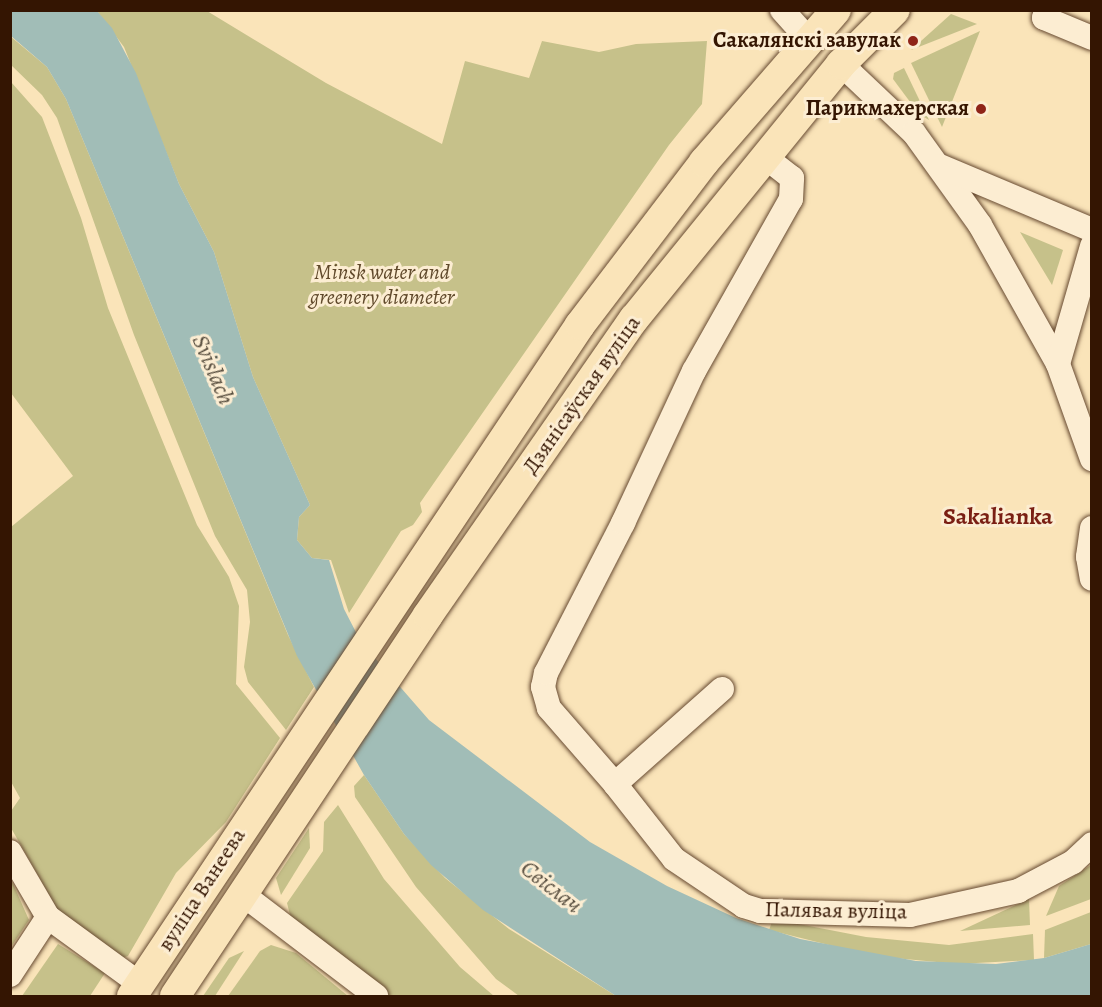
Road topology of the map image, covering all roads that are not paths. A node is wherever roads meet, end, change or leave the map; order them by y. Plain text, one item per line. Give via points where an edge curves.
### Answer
1 (782, 10) edge
2 (836, 10) edge
3 (895, 10) edge
4 (1046, 10) edge
5 (1092, 38) edge
6 (809, 40) junction
7 (841, 64) junction
8 (764, 156) junction
9 (940, 166) junction
10 (1092, 230) edge
11 (1092, 246) edge
12 (1058, 364) junction
13 (1092, 459) edge
14 (1092, 528) edge
15 (1092, 579) edge
16 (722, 689) dead end
17 (273, 784) joint
18 (615, 784) junction
19 (302, 804) joint
20 (1092, 844) edge
21 (10, 852) edge
22 (241, 893) junction
23 (48, 917) junction
24 (10, 975) edge
25 (136, 990) edge
26 (175, 996) edge
27 (376, 996) edge

1 - 6 street
2 - 6 main road, Дзянісаўская вуліца
3 - 7 main road, Дзянісаўская вуліца
4 - 5 street via 1044,18
6 - 17 main road, Дзянісаўская вуліца via 704,162 580,325
7 - 8 main road, Дзянісаўская вуліца
7 - 9 street via 900,118
8 - 18 street, Палявая вуліца via 792,178 791,199 694,371 623,524 546,673 543,687 549,708
8 - 19 main road, Дзянісаўская вуліца via 634,319
9 - 10 street
9 - 12 street via 1019,291
11 - 12 street
12 - 13 street
14 - 15 street via 1088,557
16 - 18 street
17 - 25 main road, вуліца Ванеева
18 - 20 street, Палявая вуліца via 688,872 729,900 759,911 910,915 979,902 1035,882 1073,862
19 - 22 main road, вуліца Ванеева
21 - 23 street
22 - 26 main road, вуліца Ванеева
22 - 27 street
23 - 24 street
23 - 25 street

